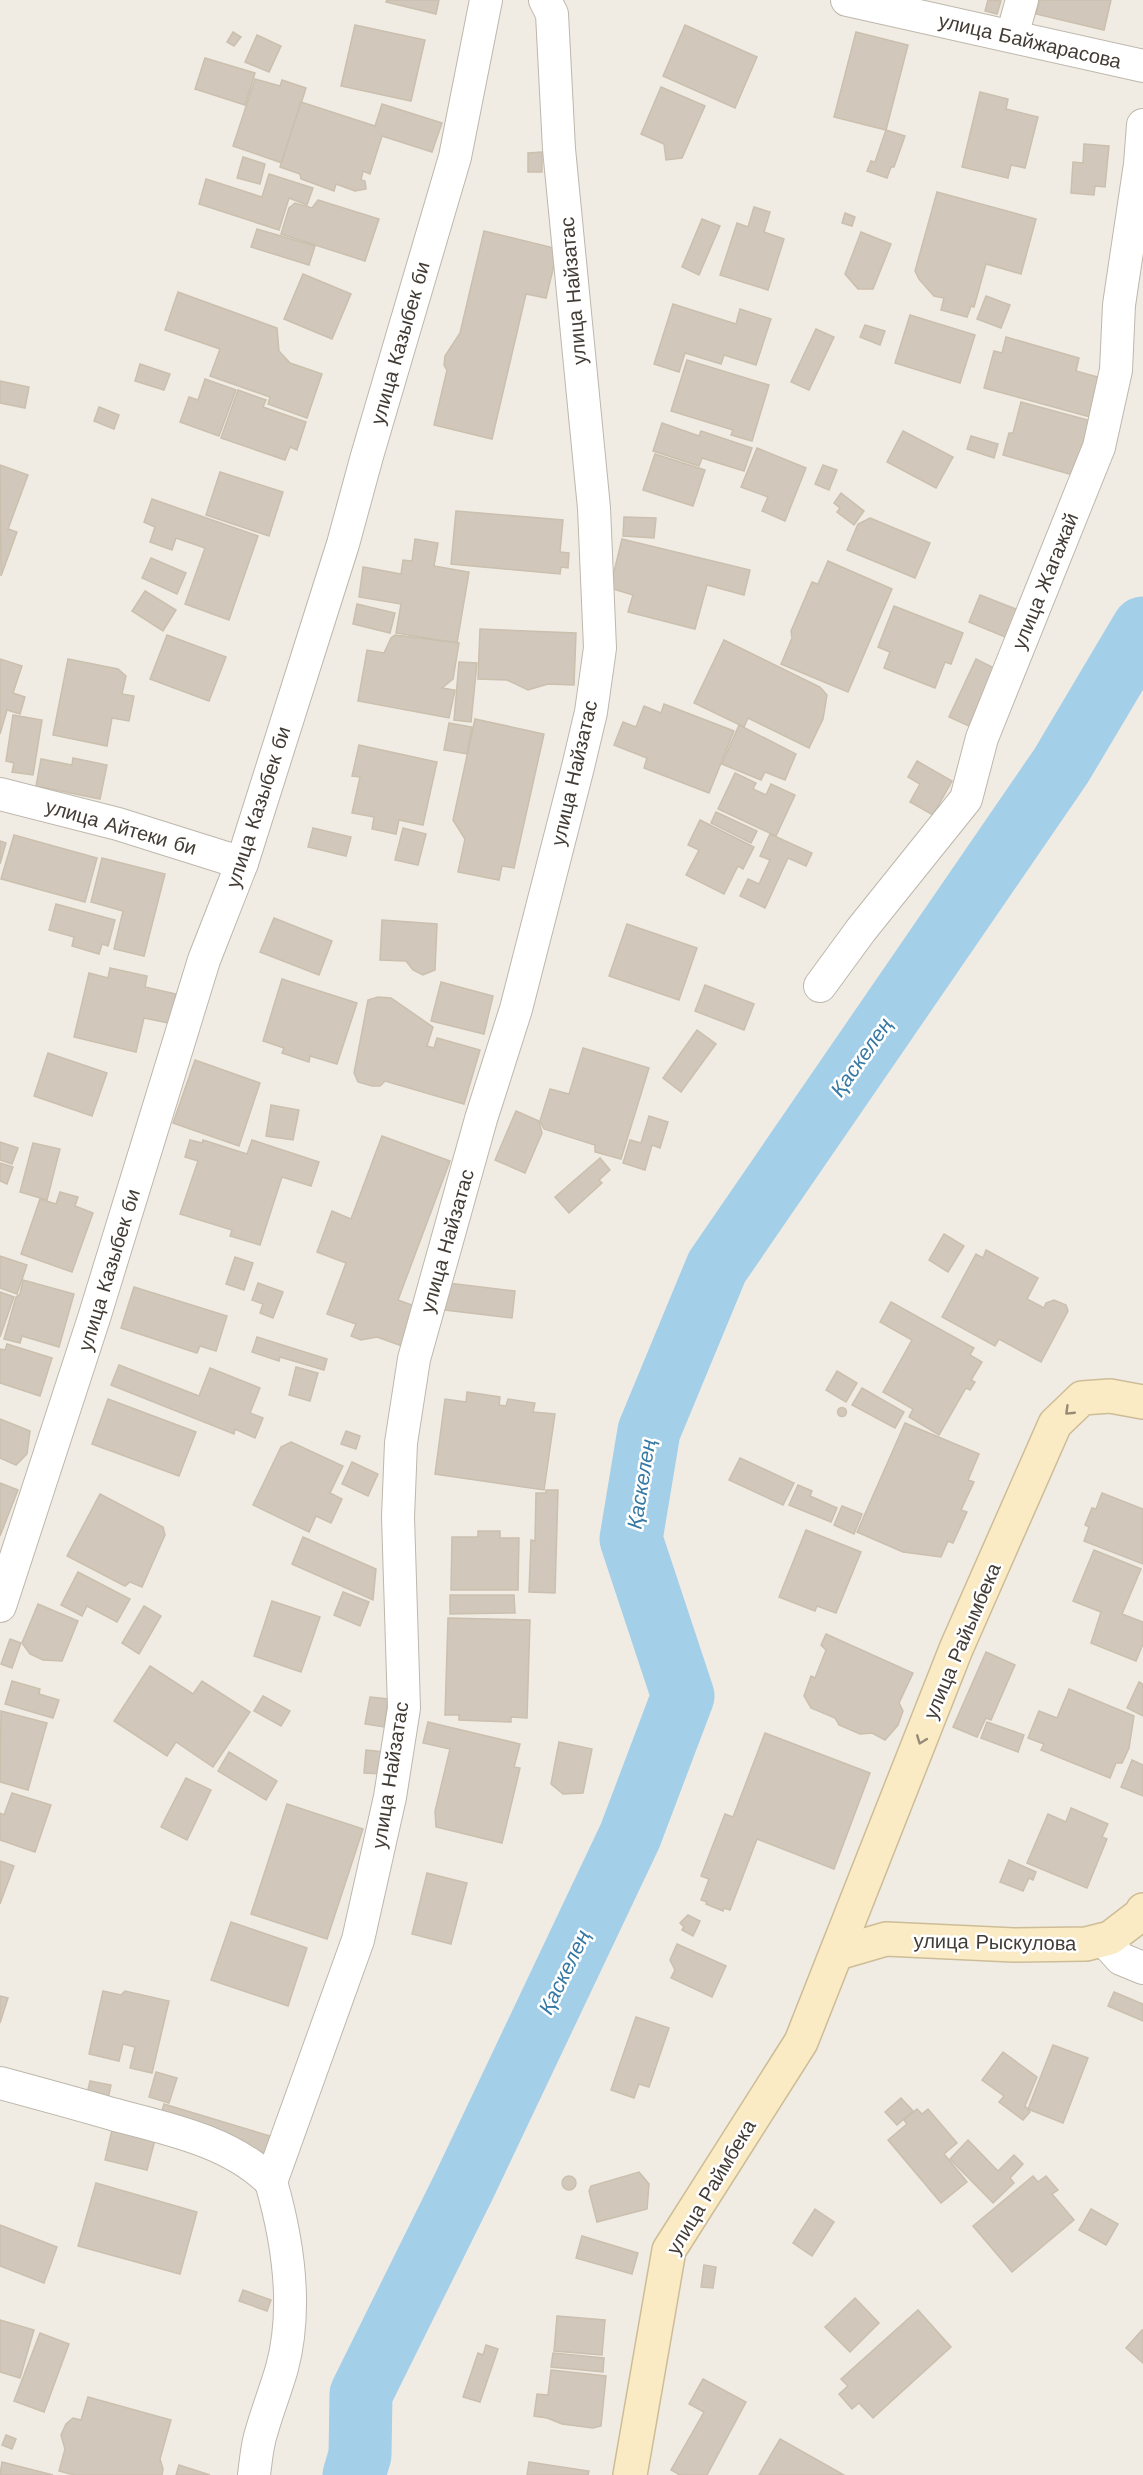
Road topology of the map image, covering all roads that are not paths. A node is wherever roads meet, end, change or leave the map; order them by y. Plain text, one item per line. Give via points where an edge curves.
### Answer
1 (486, 0) edge
2 (544, 0) edge
3 (847, 0) edge
4 (1022, 0) edge
5 (1012, 36) junction
6 (1143, 66) edge
7 (1143, 125) edge
8 (0, 794) edge
9 (242, 862) junction
10 (820, 986) dead end
11 (1143, 1402) edge
12 (0, 1606) edge
13 (1143, 1910) edge
14 (1104, 1940) junction
15 (838, 1953) junction
16 (1143, 1968) edge
17 (0, 2083) edge
18 (272, 2182) junction
19 (254, 2475) edge
20 (630, 2475) edge

1 - 9 street, улица Казыбек би via 455,157 343,544
2 - 18 street, улица Найзатас via 552,14 559,149 594,508 600,648 591,712 516,1010 481,1119 414,1359 401,1443 398,1517 404,1708 390,1797 358,1940
3 - 5 street, улица Байжарасова
4 - 5 street
5 - 6 street, улица Байжарасова
7 - 10 street, улица Жагажай via 1119,305 1116,370 1099,447 982,738 966,799
8 - 9 street, улица Айтеки би via 118,824
9 - 12 street, улица Казыбек би via 204,960 91,1329
11 -> 15 street, улица Райымбека via 1110,1396 1082,1398 1055,1424 956,1649
13 - 14 street, улица Рыскулова
14 - 15 street, улица Рыскулова via 1014,1946 886,1939
14 - 16 street via 1121,1959
15 - 20 street, улица Раймбека via 801,2042 669,2250
17 - 18 street via 172,2130 216,2146 258,2168
18 - 19 street via 287,2260 290,2322 282,2367 261,2432

